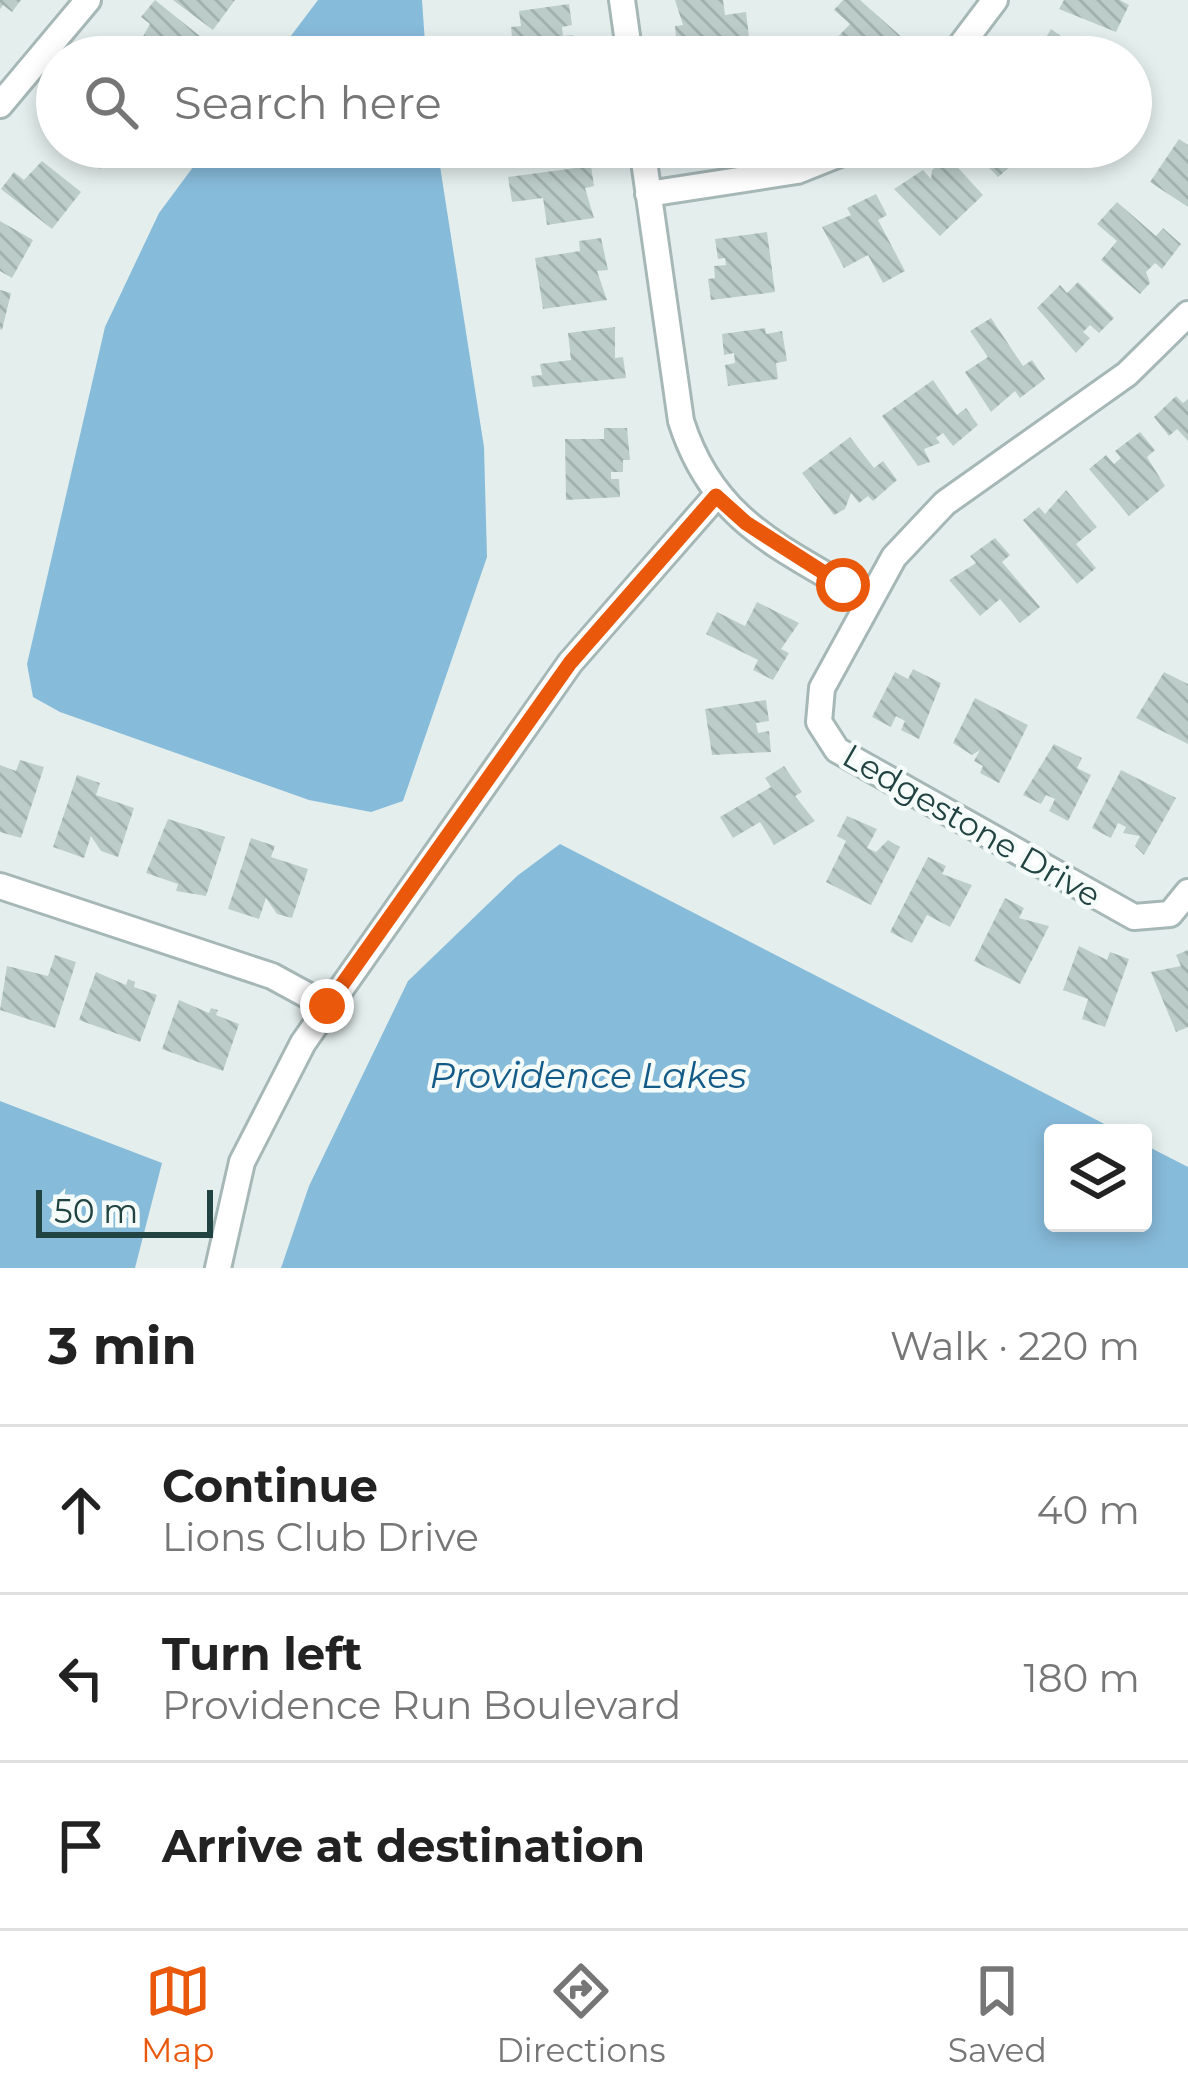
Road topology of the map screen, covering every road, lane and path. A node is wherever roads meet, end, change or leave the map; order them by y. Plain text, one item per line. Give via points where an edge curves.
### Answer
1 (88, 0) edge
2 (622, 0) edge
3 (994, 0) edge
4 (58, 36) edge
5 (627, 36) edge
6 (967, 36) edge
7 (36, 62) edge
8 (0, 105) edge
9 (645, 168) edge
10 (804, 168) edge
11 (648, 194) junction
12 (1188, 314) edge
13 (716, 496) junction
14 (866, 599) junction
15 (0, 886) edge
16 (1188, 892) edge
17 (327, 1006) junction
18 (218, 1268) edge

1 - 4 street
2 - 5 street
3 - 6 street
7 - 8 street
9 - 11 street
10 - 11 street
11 - 13 street via 681,421
12 - 14 street, Ledgestone Drive via 1127,374 945,503
13 - 14 street
13 - 17 street via 570,663
14 - 16 street, Ledgestone Drive via 819,700 822,733 837,750 1134,917 1170,914
15 - 17 street via 272,976
17 - 18 street via 259,1121

